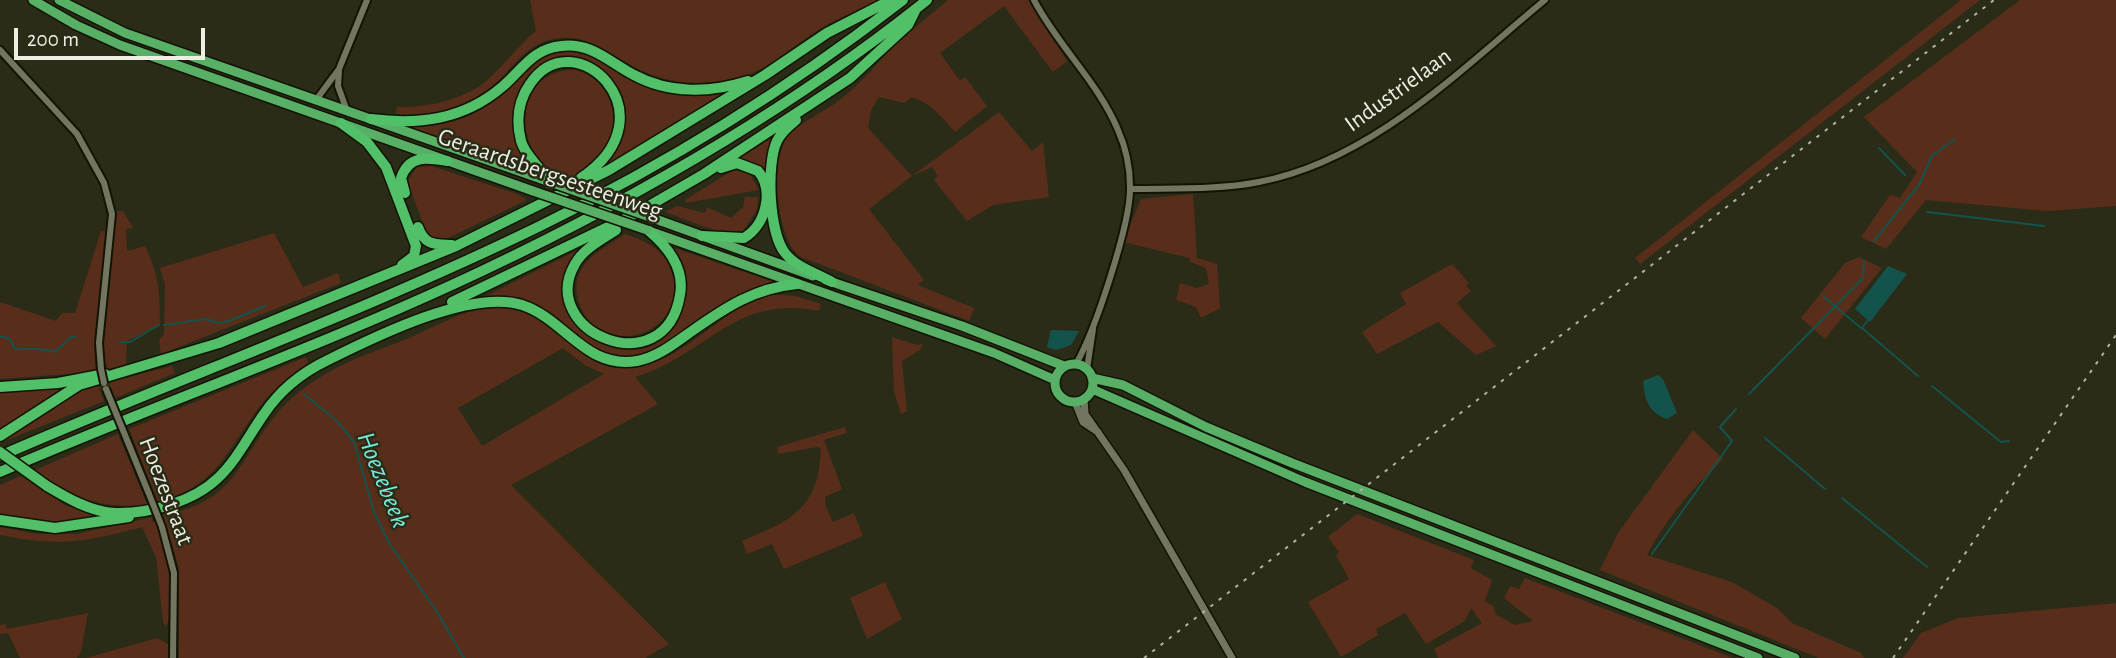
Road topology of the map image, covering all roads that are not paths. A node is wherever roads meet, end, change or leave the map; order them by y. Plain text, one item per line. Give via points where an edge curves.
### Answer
1 (33, 0) edge
2 (59, 0) edge
3 (367, 0) edge
4 (927, 0) edge
5 (1034, 0) edge
6 (1545, 0) edge
7 (896, 1) edge
8 (917, 8) junction
9 (0, 50) edge
10 (339, 69) junction
11 (765, 75) junction
12 (316, 100) junction
13 (806, 108) junction
14 (347, 111) junction
15 (371, 119) junction
16 (341, 123) junction
17 (447, 160) junction
18 (704, 174) junction
19 (547, 181) junction
20 (1131, 189) junction
21 (564, 191) junction
22 (635, 214) junction
23 (648, 231) junction
24 (702, 236) junction
25 (456, 246) junction
26 (395, 272) junction
27 (832, 282) junction
28 (797, 284) junction
29 (438, 312) junction
30 (1093, 328) junction
31 (1076, 364) junction
32 (1064, 366) junction
33 (1090, 374) junction
34 (105, 379) junction
35 (1055, 380) junction
36 (0, 387) edge
37 (1092, 389) junction
38 (1079, 400) junction
39 (0, 436) edge
40 (0, 454) edge
41 (0, 472) edge
42 (145, 510) junction
43 (0, 520) edge
44 (173, 658) edge
45 (1232, 658) edge
46 (1758, 658) edge
47 (1795, 658) edge

1 - 16 highway, Geraardsbergsesteenweg via 120,45
2 - 12 highway, Geraardsbergsesteenweg via 125,33
3 - 10 street
4 - 8 highway
5 - 20 street via 1118,129
6 - 20 street, Industrielaan via 1391,124 1336,157 1258,182
7 - 11 highway via 827,33
7 - 40 highway via 850,41 746,109 542,225 362,307
8 - 13 highway via 908,25 874,57
8 - 41 highway via 754,123 546,240 365,322
9 - 34 street via 77,134 104,183 112,214 99,343
10 - 12 street
10 - 14 street via 338,86
11 - 15 highway via 724,87 677,89 645,80 592,49 560,46 537,53 494,93 459,114 426,121
11 - 21 highway via 609,170
12 - 14 highway, Geraardsbergsesteenweg
13 - 18 highway
13 - 27 highway via 783,131 773,154 773,218 777,239 789,257
14 - 15 highway, Geraardsbergsesteenweg
15 - 19 highway, Geraardsbergsesteenweg
16 - 17 highway, Geraardsbergsesteenweg
16 - 26 highway via 377,153 395,183 413,231 416,251
17 - 23 highway, Geraardsbergsesteenweg, bridge
17 - 25 highway via 427,157 414,161 405,168 401,181 422,238 435,245
18 - 22 highway
18 - 24 highway via 733,163 748,165 762,175 766,200 751,234 735,239
19 - 21 highway via 522,142 518,117 522,97 548,66 581,64 594,69 611,86 619,126 605,158
19 - 24 highway, Geraardsbergsesteenweg, bridge
20 - 30 street
21 - 25 highway
22 - 23 highway via 582,256 571,273 570,296 579,318 607,341 626,344 650,338 669,322 678,305 681,290 676,263 666,244
22 - 29 highway
23 - 28 highway, Geraardsbergsesteenweg
24 - 27 highway, Geraardsbergsesteenweg
25 - 26 highway
26 - 34 highway via 219,343
27 - 32 highway, Geraardsbergsesteenweg
28 - 29 highway via 748,296 664,351 635,361 615,361 590,352 547,317 511,302 478,301
28 - 35 highway, Geraardsbergsesteenweg via 994,353
29 - 42 highway via 302,375 265,412 217,480 189,498
30 - 31 street
30 - 33 street
31 - 32 highway
31 - 33 highway
32 - 35 highway
33 - 37 highway
33 - 47 highway via 1292,463
34 - 36 highway
34 - 39 highway via 60,395
34 - 44 street, Hoezestraat, bridge via 162,527 174,573
35 - 38 highway, Geraardsbergsesteenweg via 1059,394
37 - 38 highway
37 - 46 highway via 1293,477
38 - 45 main road, Geraardsbergsesteenweg
40 - 42 highway, bridge via 89,508 115,513
42 - 43 highway via 73,527

